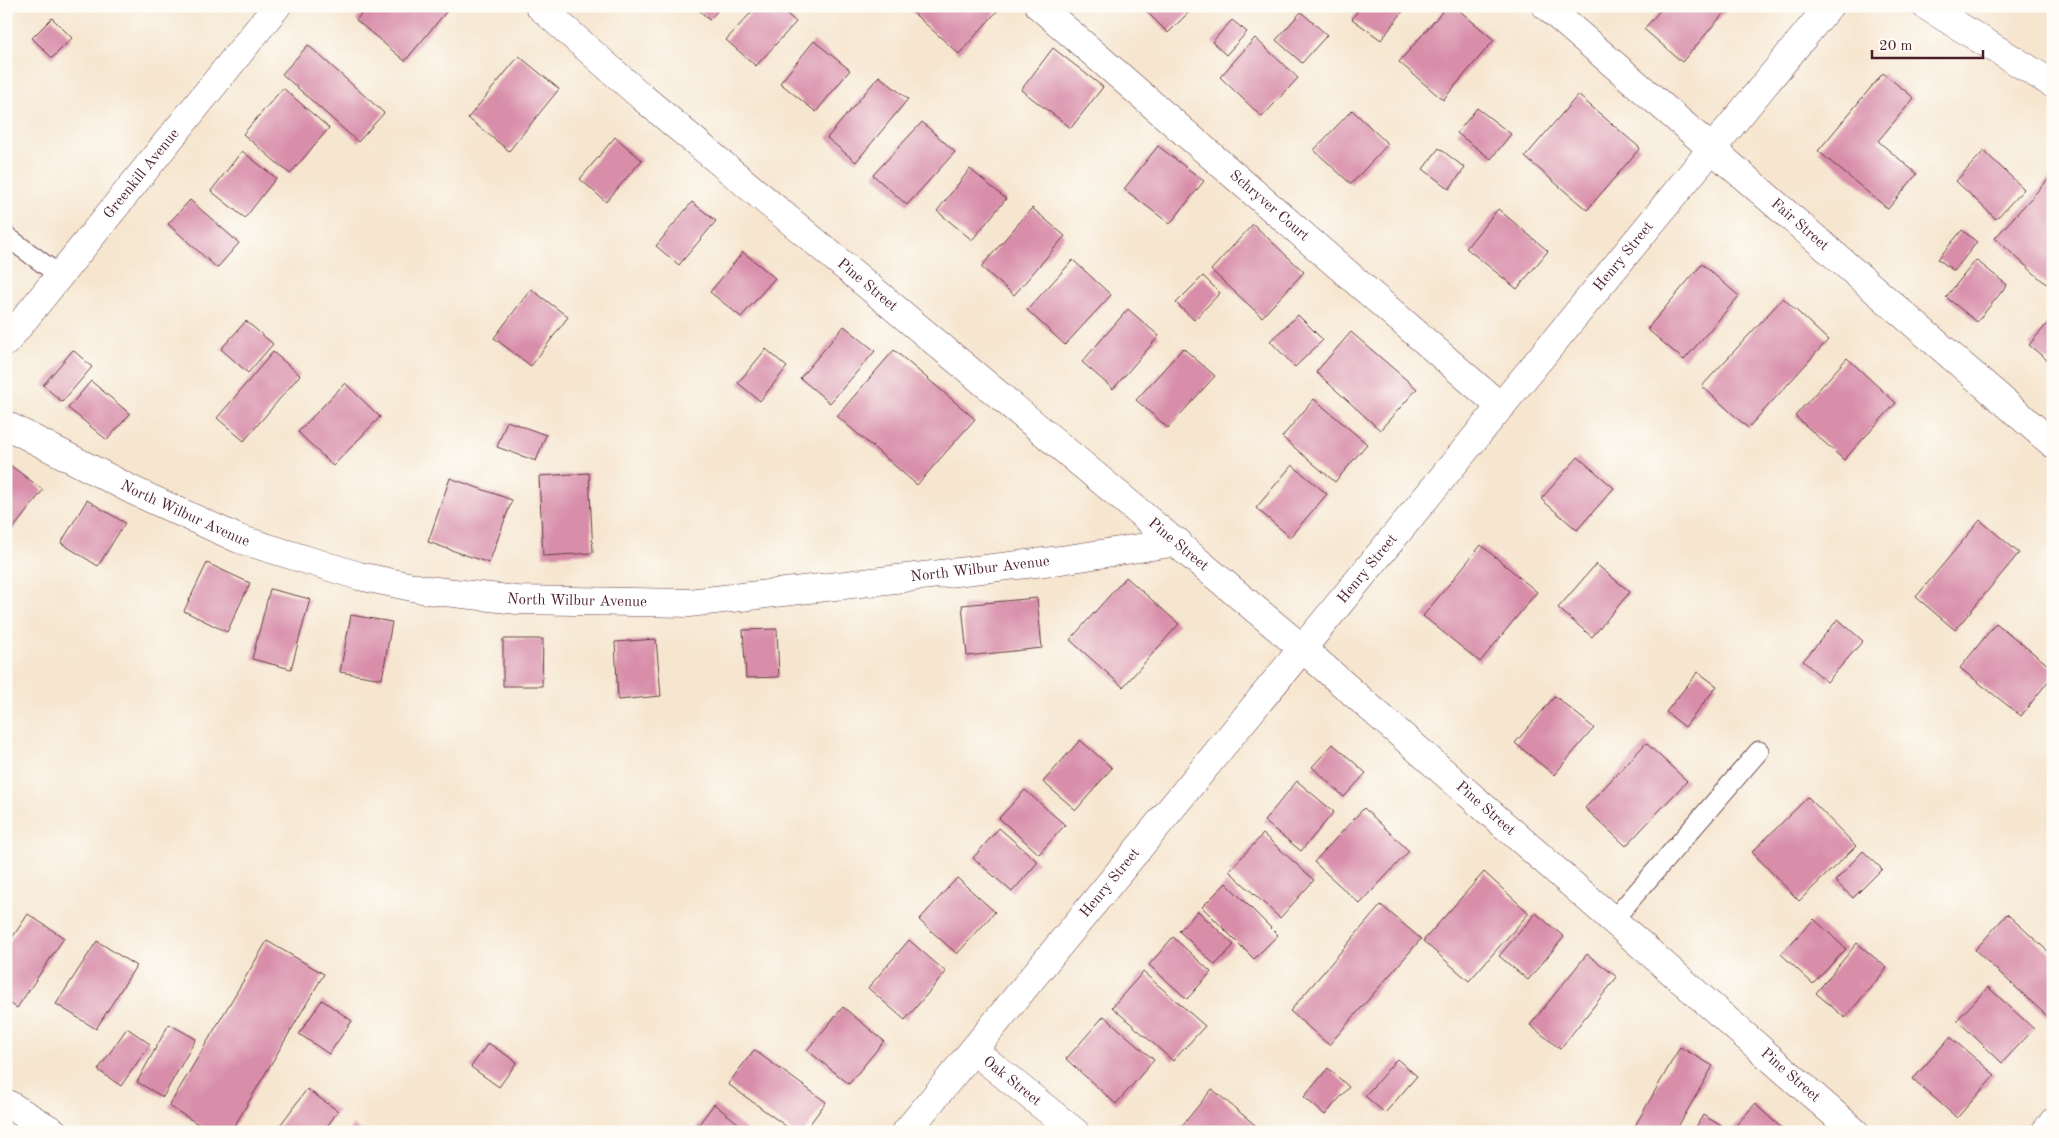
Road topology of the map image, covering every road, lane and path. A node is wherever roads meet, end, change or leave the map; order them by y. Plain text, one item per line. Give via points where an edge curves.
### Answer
1 (277, 6) edge
2 (539, 6) edge
3 (1038, 6) edge
4 (1546, 6) edge
5 (1829, 6) edge
6 (1926, 6) edge
7 (2053, 84) edge
8 (1712, 149) junction
9 (6, 236) edge
10 (59, 275) junction
11 (6, 342) edge
12 (1501, 407) junction
13 (6, 425) edge
14 (2053, 444) edge
15 (1178, 542) junction
16 (1303, 648) junction
17 (1759, 751) dead end
18 (1613, 920) junction
19 (973, 1050) junction
20 (6, 1103) edge
21 (2053, 1122) edge
22 (54, 1132) edge
23 (906, 1132) edge
24 (1075, 1132) edge
25 (1855, 1132) edge
26 (2045, 1132) edge

1 - 10 street, Greenkill Avenue
2 - 15 street, Pine Street via 642,97
3 - 12 street, Schryver Court
4 - 8 street, Fair Street
5 - 8 street, Henry Street
6 - 7 street
8 - 12 street, Henry Street
8 - 14 street, Fair Street
9 - 10 lane
10 - 11 street, Greenkill Avenue
12 - 16 street, Henry Street
13 - 15 street, North Wilbur Avenue via 134,491 239,539 359,576 427,590 517,600 690,603 1061,560
15 - 16 street, Pine Street
16 - 18 street, Pine Street
16 - 19 street, Henry Street
17 - 18 lane
18 - 25 street, Pine Street
19 - 23 street, Henry Street
19 - 24 street, Oak Street
20 - 22 street
21 - 26 street

